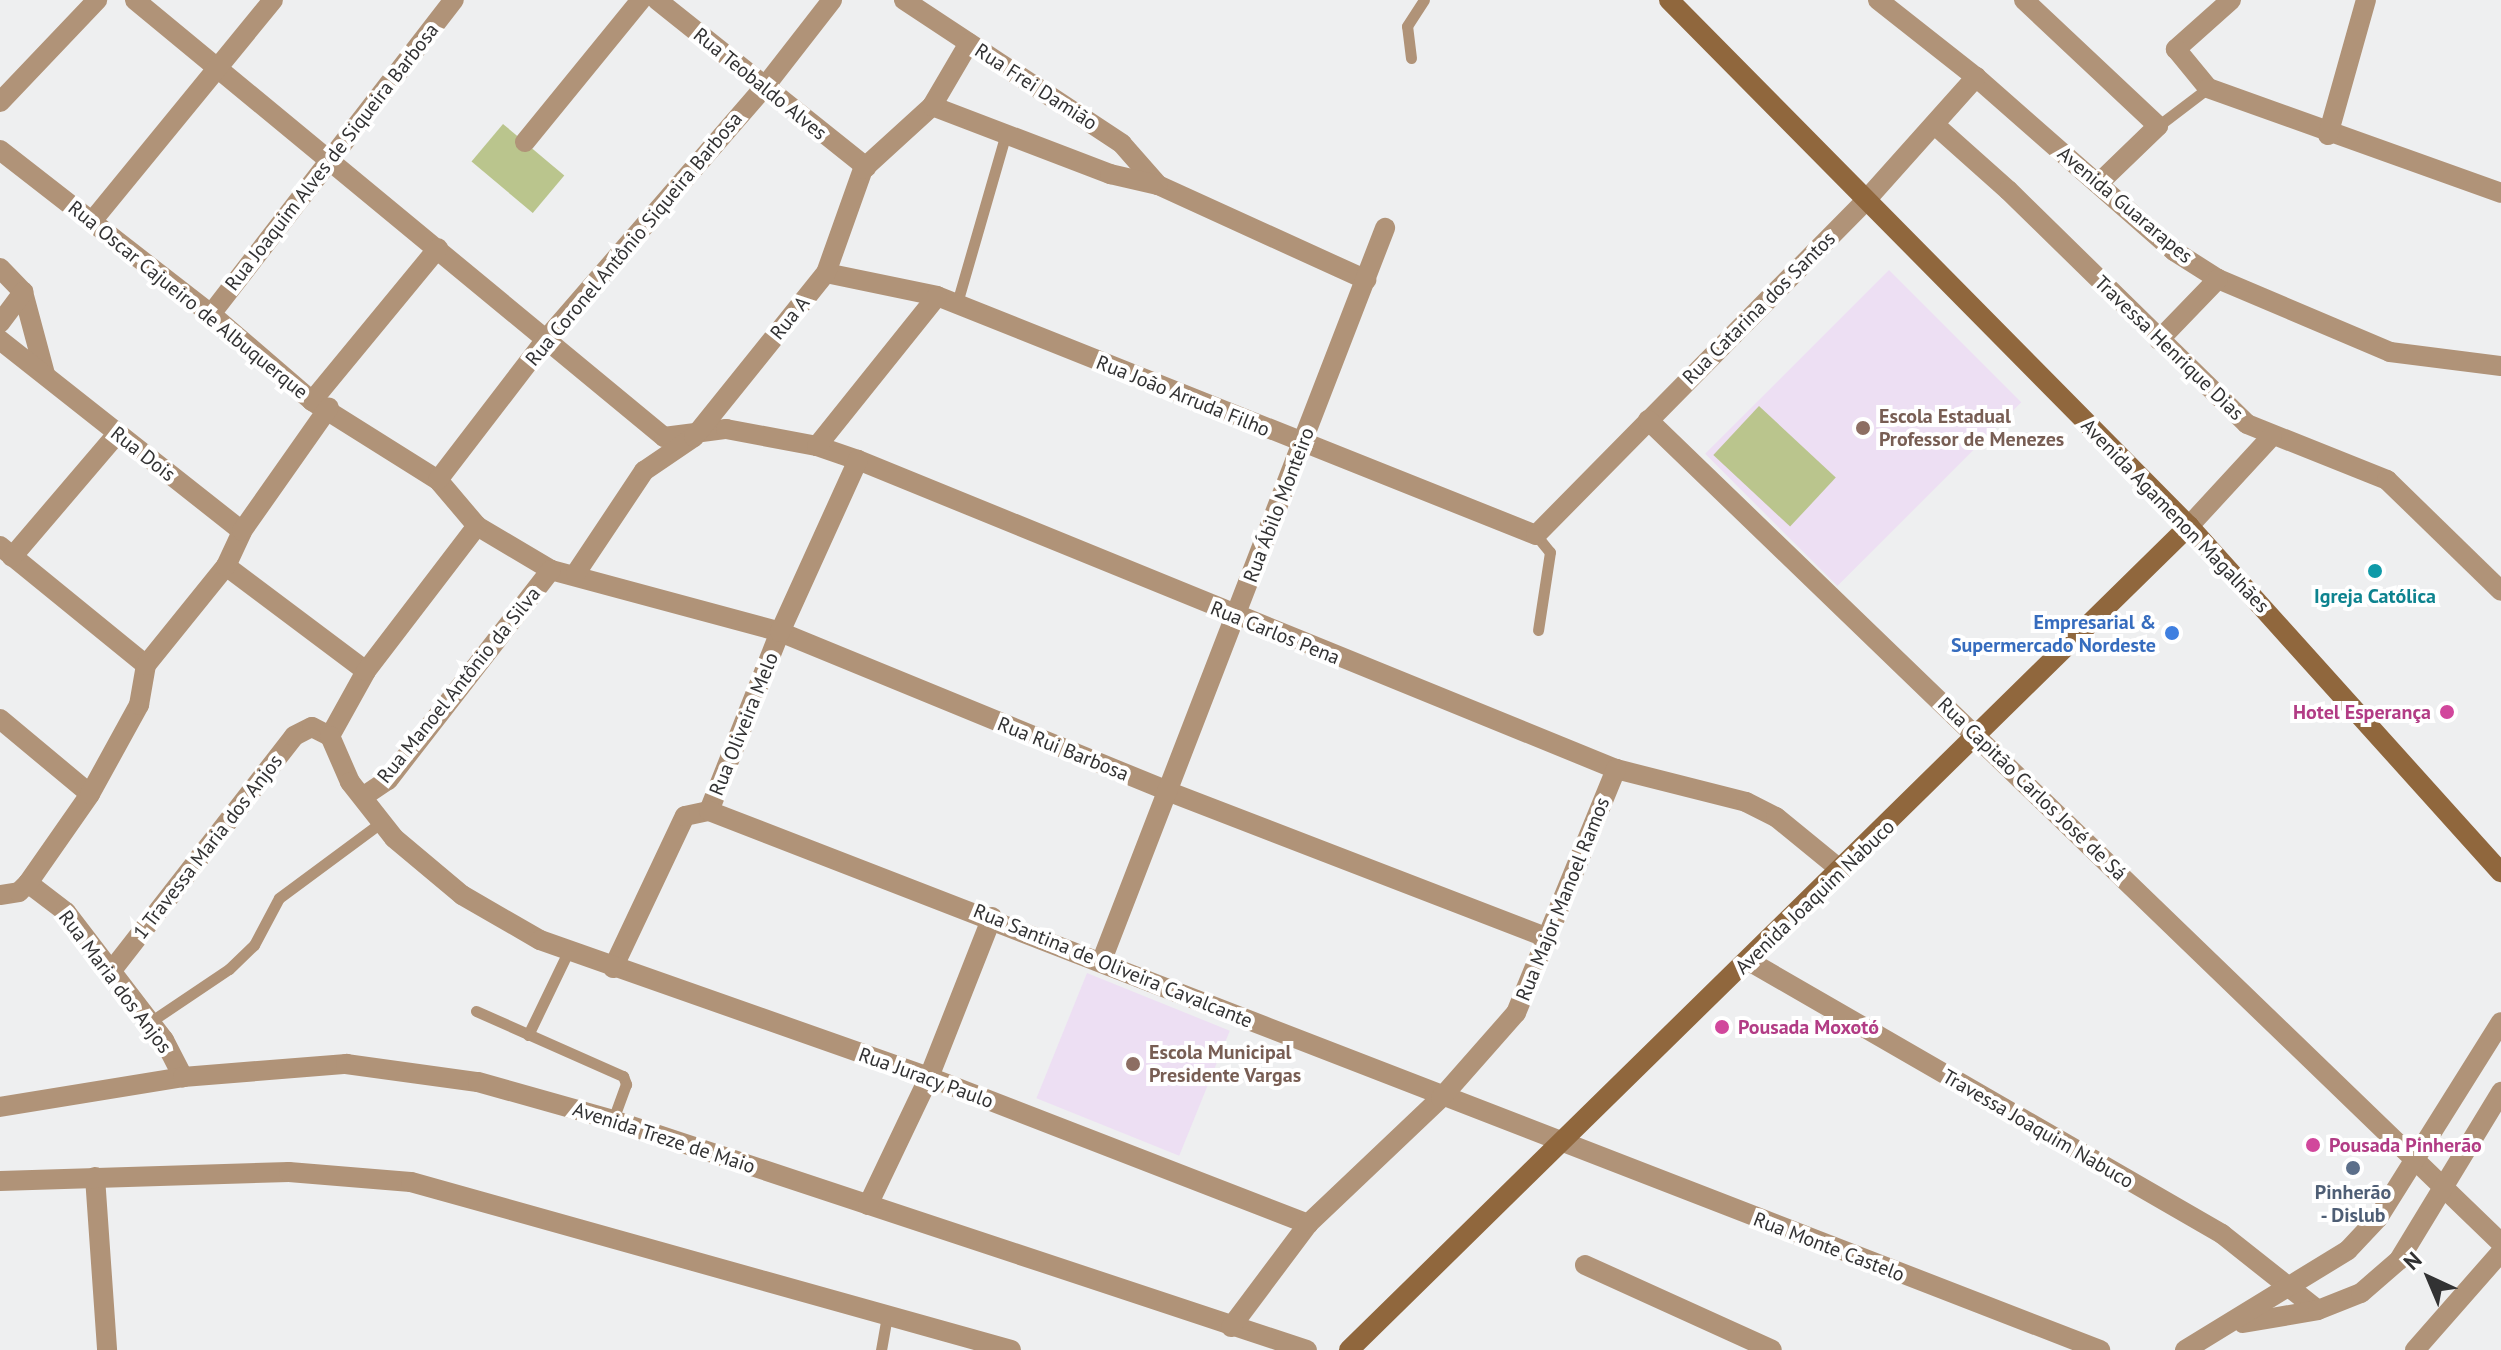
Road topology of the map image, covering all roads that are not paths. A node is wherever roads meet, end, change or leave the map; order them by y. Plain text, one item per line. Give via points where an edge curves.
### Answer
1 (97, 0) edge
2 (135, 0) edge
3 (273, 0) edge
4 (454, 0) edge
5 (641, 0) edge
6 (657, 0) edge
7 (832, 0) edge
8 (904, 0) edge
9 (1424, 0) edge
10 (1669, 0) edge
11 (1878, 0) edge
12 (2024, 0) edge
13 (2231, 0) edge
14 (2366, 0) edge
15 (969, 43) junction
16 (1411, 58) dead end
17 (217, 67) junction
18 (1976, 77) junction
19 (2208, 88) junction
20 (762, 90) junction
21 (0, 102) edge
22 (932, 106) junction
23 (1935, 125) junction
24 (2158, 126) junction
25 (2328, 135) junction
26 (1005, 137) junction
27 (525, 142) dead end
28 (0, 150) edge
29 (330, 160) junction
30 (866, 167) junction
31 (2098, 184) junction
32 (1158, 185) junction
33 (2501, 193) edge
34 (1867, 199) junction
35 (93, 220) junction
36 (1385, 228) dead end
37 (438, 248) junction
38 (0, 268) edge
39 (826, 273) junction
40 (2218, 279) junction
41 (1366, 280) junction
42 (23, 292) junction
43 (937, 296) junction
44 (957, 303) junction
45 (211, 314) junction
46 (0, 323) edge
47 (547, 338) junction
48 (0, 340) edge
49 (2159, 340) junction
50 (2501, 366) edge
51 (45, 374) junction
52 (321, 404) junction
53 (1648, 420) junction
54 (117, 434) junction
55 (2272, 436) junction
56 (694, 437) junction
57 (1302, 444) junction
58 (817, 446) junction
59 (858, 460) junction
60 (438, 480) junction
61 (477, 526) junction
62 (2189, 526) junction
63 (242, 531) junction
64 (1536, 535) junction
65 (6, 552) edge
66 (226, 566) junction
67 (551, 570) junction
68 (576, 573) junction
69 (2501, 591) edge
70 (1235, 618) junction
71 (1538, 630) dead end
72 (780, 632) junction
73 (146, 665) junction
74 (366, 671) junction
75 (0, 719) edge
76 (321, 732) junction
77 (1978, 737) junction
78 (1616, 769) junction
79 (1167, 791) junction
80 (90, 794) junction
81 (364, 796) junction
82 (709, 811) junction
83 (383, 821) junction
84 (1842, 871) junction
85 (2501, 872) edge
86 (28, 883) junction
87 (0, 895) edge
88 (992, 917) junction
89 (1546, 937) junction
90 (568, 952) junction
91 (1102, 960) junction
92 (1749, 961) junction
93 (613, 968) junction
94 (109, 974) junction
95 (476, 1011) dead end
96 (150, 1022) junction
97 (2501, 1022) edge
98 (528, 1035) junction
99 (183, 1077) junction
100 (929, 1077) junction
101 (2501, 1092) edge
102 (1441, 1098) junction
103 (0, 1107) edge
104 (613, 1120) junction
105 (1559, 1144) junction
106 (2415, 1159) junction
107 (95, 1177) junction
108 (0, 1181) edge
109 (2447, 1186) junction
110 (868, 1205) junction
111 (1308, 1224) junction
112 (2501, 1243) edge
113 (2501, 1252) edge
114 (1585, 1265) dead end
115 (2294, 1287) junction
116 (2318, 1310) junction
117 (887, 1316) junction
118 (2235, 1324) junction
119 (1231, 1327) junction
120 (107, 1350) edge
121 (881, 1350) edge
122 (1011, 1350) edge
123 (1307, 1350) edge
124 (1349, 1350) edge
125 (1772, 1350) edge
126 (2100, 1350) edge
127 (2185, 1350) edge
128 (2415, 1350) edge

1 - 21 street
2 - 17 street
3 - 17 street
4 - 29 street, Rua Joaquim Alves de Siqueira Barbosa
5 - 27 street
6 - 20 street, Rua Teobaldo Alves
7 - 20 street, Rua Coronel Antônio Siqueira Barbosa
8 - 15 street, Rua Frei Damião
9 - 16 lane via 1407,26
10 - 34 main road, Avenida Agamenon Magalhães
11 - 18 street, Avenida Guararapes
12 - 24 street
13 - 19 street via 2176,49
14 - 25 street
15 - 22 street, Rua A
15 - 32 street, Rua Frei Damião via 1122,144
17 - 29 street
17 - 35 street
18 - 23 street, Rua Catarina dos Santos
18 - 31 street, Avenida Guararapes
19 - 24 lane
19 - 25 street
20 - 30 street, Rua Teobaldo Alves
20 - 47 street, Rua Coronel Antônio Siqueira Barbosa
22 - 26 street, Rua Frei Damião
22 - 30 street, Rua A
23 - 34 street, Rua Catarina dos Santos
23 - 49 street, Travessa Henrique Dias
24 - 31 street
25 - 33 street
26 - 32 street, Rua Frei Damião
26 - 44 lane
28 - 35 street, Rua Oscar Cajueiro de Albuquerque
29 - 37 street
29 - 45 street, Rua Joaquim Alves de Siqueira Barbosa
30 - 39 street, Rua A
31 - 40 street, Avenida Guararapes via 2174,251
32 - 41 street, Rua Frei Damião
34 - 53 street, Rua Catarina dos Santos
34 - 62 main road, Avenida Agamenon Magalhães
35 - 45 street, Rua Oscar Cajueiro de Albuquerque
36 - 41 street, Rua Ábilo Monteiro
37 - 47 street
37 - 52 street
38 - 42 street
39 - 43 street, Rua João Arruda Filho
39 - 56 street, Rua A
40 - 49 street
40 - 50 street, Avenida Guararapes via 2390,352
41 - 57 street, Rua Ábilo Monteiro
42 - 46 street
42 - 51 street
43 - 44 street, Rua João Arruda Filho
43 - 58 street
44 - 57 street, Rua João Arruda Filho
45 - 52 street, Rua Oscar Cajueiro de Albuquerque
47 - 56 street via 664,437
47 - 60 street, Rua Coronel Antônio Siqueira Barbosa
48 - 51 street, Rua Dois
49 - 55 street, Travessa Henrique Dias via 2247,424
51 - 54 street, Rua Dois
52 - 60 street, Rua Oscar Cajueiro de Albuquerque
52 - 63 street
53 - 64 street, Rua Catarina dos Santos
53 - 77 street, Rua Capitão Carlos José de Sá
54 - 63 street, Rua Dois
54 - 65 street
55 - 62 street, Avenida Joaquim Nabuco
55 - 69 street, Travessa Henrique Dias via 2387,480
56 - 58 street, Rua Carlos Pena via 726,429
56 - 68 street, Rua A via 644,471
57 - 64 street, Rua João Arruda Filho
57 - 70 street, Rua Ábilo Monteiro
58 - 59 street, Rua Carlos Pena
59 - 70 street, Rua Carlos Pena
59 - 72 street, Rua Oliveira Melo
60 - 61 street, Rua Oscar Cajueiro de Albuquerque
61 - 67 street, Rua Oscar Cajueiro de Albuquerque
61 - 74 street
62 - 77 main road, Avenida Joaquim Nabuco
62 - 85 main road, Avenida Agamenon Magalhães
63 - 66 street
64 - 71 lane via 1550,552
65 - 73 street
66 - 73 street
66 - 74 street
67 - 68 street, Rua Oscar Cajueiro de Albuquerque
67 - 81 street, Rua Manoel Antônio da Silva via 388,780
68 - 72 street, Rua Rui Barbosa
70 - 78 street, Rua Carlos Pena
70 - 79 street, Rua Ábilo Monteiro
72 - 79 street, Rua Rui Barbosa
72 - 82 street, Rua Oliveira Melo
73 - 80 street via 139,705
74 - 76 street
75 - 80 street
76 - 81 street, Rua Juracy Paulo
76 - 94 street, 1 Travessa Maria dos Anjos via 294,736
77 - 84 main road, Avenida Joaquim Nabuco
77 - 106 street, Rua Capitão Carlos José de Sá
78 - 84 street, Rua Carlos Pena via 1746,802 1776,817
78 - 89 street, Rua Major Manoel Ramos
79 - 89 street, Rua Rui Barbosa
79 - 91 street, Rua Ábilo Monteiro
80 - 86 street
81 - 83 street, Rua Juracy Paulo
82 - 88 street, Rua Santina de Oliveira Cavalcante
82 - 93 street, Rua Oliveira Melo via 685,816
83 - 90 street, Rua Juracy Paulo via 394,838 462,895
83 - 96 lane via 279,898 254,945 229,969
84 - 92 main road, Avenida Joaquim Nabuco
86 - 87 street via 19,892
86 - 94 street, Rua Maria dos Anjos via 66,912
88 - 91 street, Rua Santina de Oliveira Cavalcante
88 - 100 street
89 - 102 street, Rua Major Manoel Ramos via 1516,1013
90 - 93 street, Rua Juracy Paulo
90 - 98 lane
91 - 102 street, Rua Santina de Oliveira Cavalcante
92 - 105 main road, Avenida Joaquim Nabuco
92 - 115 street, Travessa Joaquim Nabuco via 2222,1234
93 - 100 street, Rua Juracy Paulo
94 - 96 street, Rua Maria dos Anjos
95 - 98 lane
96 - 99 street, Rua Maria dos Anjos
97 - 106 street
98 - 104 lane via 623,1076 626,1084
99 - 103 street, Avenida Treze de Maio
99 - 104 street, Avenida Treze de Maio via 346,1064 478,1082
100 - 110 street
100 - 111 street, Rua Juracy Paulo
101 - 109 street
102 - 105 street, Rua Santina de Oliveira Cavalcante
102 - 111 street, Rua Major Manoel Ramos
104 - 110 street, Avenida Treze de Maio
105 - 124 main road, Avenida Joaquim Nabuco
105 - 126 street, Rua Monte Castelo
106 - 109 street, Rua Capitão Carlos José de Sá
106 - 115 street via 2378,1218 2348,1250
107 - 108 street
107 - 117 street via 289,1172 411,1182
107 - 120 street
109 - 112 street, Rua Capitão Carlos José de Sá
109 - 116 street via 2399,1260 2361,1293
110 - 119 street, Avenida Treze de Maio
111 - 119 street, Rua Major Manoel Ramos
113 - 128 street
114 - 125 street
115 - 116 street, Travessa Joaquim Nabuco
115 - 118 street
116 - 118 street
117 - 121 lane
117 - 122 street
118 - 127 street
119 - 123 street, Avenida Treze de Maio

